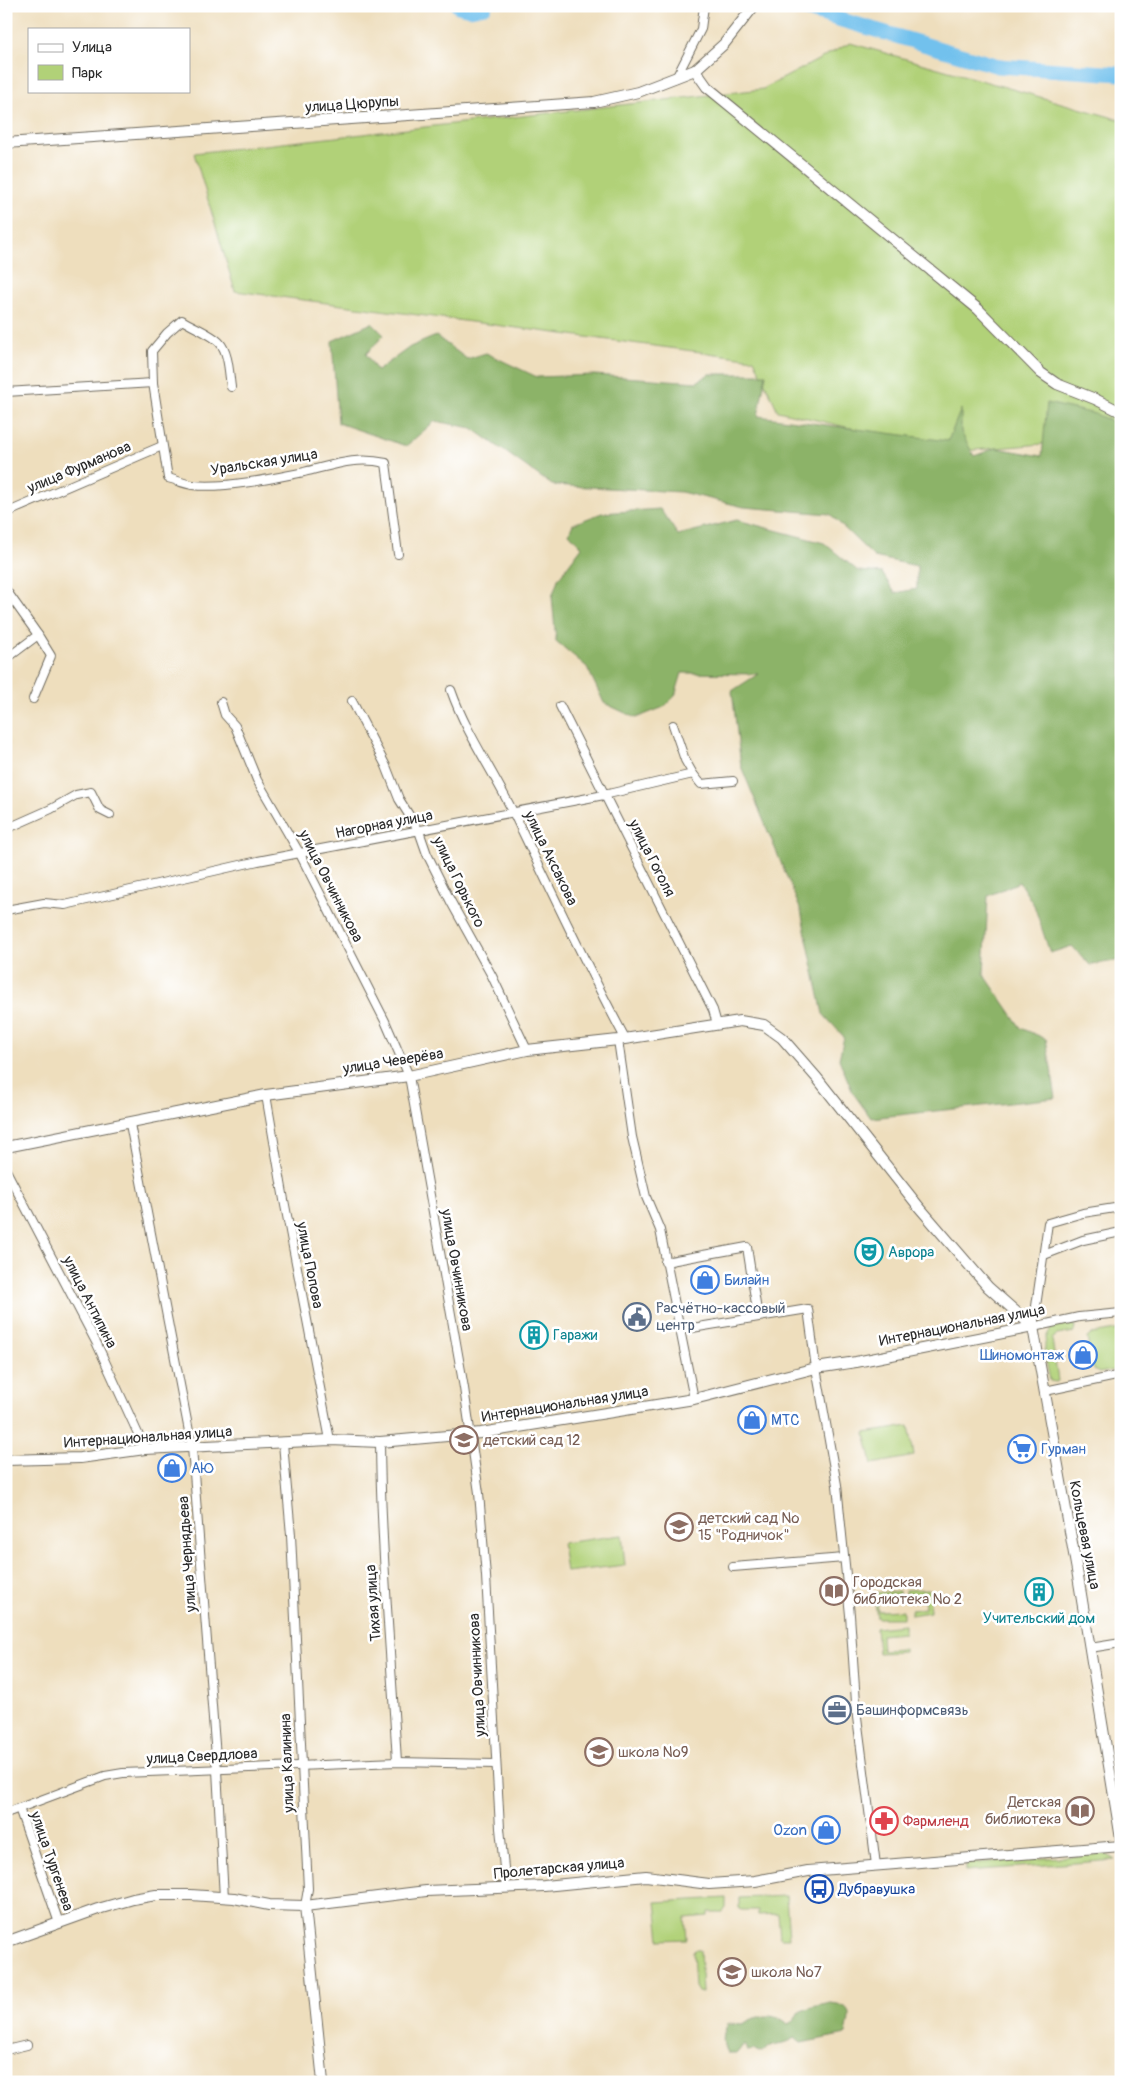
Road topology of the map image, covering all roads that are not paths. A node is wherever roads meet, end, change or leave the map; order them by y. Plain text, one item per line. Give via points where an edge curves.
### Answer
1 (704, 6) edge
2 (754, 6) edge
3 (695, 70) junction
4 (676, 78) junction
5 (6, 144) edge
6 (153, 382) junction
7 (231, 387) dead end
8 (6, 392) edge
9 (1121, 412) edge
10 (162, 446) junction
11 (6, 513) edge
12 (398, 554) dead end
13 (6, 590) edge
14 (38, 635) junction
15 (6, 659) edge
16 (451, 690) dead end
17 (33, 700) dead end
18 (352, 701) dead end
19 (222, 702) dead end
20 (560, 706) dead end
21 (673, 725) dead end
22 (693, 774) junction
23 (733, 781) dead end
24 (604, 795) junction
25 (513, 812) junction
26 (110, 815) dead end
27 (6, 829) edge
28 (419, 831) junction
29 (300, 854) junction
30 (6, 910) edge
31 (717, 1024) junction
32 (622, 1039) junction
33 (527, 1050) junction
34 (409, 1076) junction
35 (266, 1095) junction
36 (130, 1124) junction
37 (6, 1147) edge
38 (6, 1170) edge
39 (1121, 1208) edge
40 (1121, 1232) edge
41 (1044, 1255) junction
42 (665, 1262) junction
43 (1121, 1313) edge
44 (758, 1317) junction
45 (1033, 1327) junction
46 (680, 1330) junction
47 (816, 1368) junction
48 (1121, 1375) edge
49 (1046, 1391) junction
50 (694, 1399) junction
51 (471, 1434) junction
52 (330, 1440) junction
53 (380, 1442) junction
54 (283, 1443) junction
55 (192, 1447) junction
56 (145, 1449) junction
57 (8, 1457) edge
58 (844, 1558) junction
59 (733, 1567) dead end
60 (1121, 1643) edge
61 (1090, 1648) junction
62 (396, 1762) junction
63 (302, 1764) junction
64 (496, 1764) junction
65 (217, 1770) junction
66 (20, 1808) junction
67 (6, 1813) edge
68 (1121, 1839) edge
69 (1121, 1846) edge
70 (876, 1865) junction
71 (506, 1888) junction
72 (224, 1898) junction
73 (305, 1906) junction
74 (59, 1923) junction
75 (6, 1942) edge
76 (27, 2044) dead end
77 (6, 2050) edge
78 (323, 2082) edge

1 - 4 street via 701,29
2 - 3 street, улица Цюрупы via 724,44
3 - 4 street, улица Цюрупы
3 - 9 street via 707,87 978,309 1041,373 1057,384
4 - 5 street, улица Цюрупы via 638,92 594,102
6 - 7 street, Уральская улица via 152,351 182,320 219,342
6 - 8 street
6 - 10 street, Уральская улица
10 - 11 street, улица Фурманова
10 - 12 street, Уральская улица via 168,478 192,485 212,486 255,480 350,460 386,463
13 - 14 street
14 - 15 street
14 - 17 street via 51,656
16 - 25 street, улица Аксакова
18 - 28 street, улица Горького
19 - 29 street, улица Овчинникова via 258,780
20 - 24 street, улица Гоголя
21 - 22 street
22 - 23 street via 701,784
22 - 24 street, Нагорная улица
24 - 25 street, Нагорная улица
24 - 31 street, улица Гоголя
25 - 28 street, Нагорная улица
25 - 32 street, улица Аксакова
26 - 27 street via 100,810 91,792 76,795
28 - 29 street, Нагорная улица
28 - 33 street, улица Горького via 450,902 492,976
29 - 30 street, Нагорная улица via 258,860 65,905 44,903
29 - 34 street, улица Овчинникова via 385,1021
31 - 32 street, улица Чеверёва
31 - 45 street, улица Чеверёва via 740,1021 764,1025 782,1038 988,1287
32 - 33 street, улица Чеверёва
32 - 42 street, улица Аксакова via 634,1147 646,1197 660,1230
33 - 34 street, улица Чеверёва
34 - 35 street, улица Чеверёва
34 - 51 street, улица Овчинникова
35 - 36 street, улица Чеверёва
35 - 52 street, улица Попова
36 - 37 street, улица Чеверёва
36 - 55 street, улица Чернядьева
38 - 56 street, улица Антипина via 97,1344
39 - 41 street via 1083,1213 1048,1223
40 - 41 street via 1082,1240
41 - 45 street
42 - 44 street via 747,1247
42 - 46 street, улица Аксакова
43 - 45 street, Интернациональная улица via 1079,1317
44 - 46 street
44 - 47 street via 808,1309
45 - 47 street, Интернациональная улица
45 - 49 street, Кольцевая улица
46 - 50 street, улица Аксакова
47 - 50 street, Интернациональная улица
47 - 58 street via 837,1485
48 - 49 street
49 - 61 street, Кольцевая улица
50 - 51 street, Интернациональная улица
51 - 53 street, Интернациональная улица
51 - 64 street, улица Овчинникова via 486,1576
52 - 53 street, Интернациональная улица
52 - 54 street, Интернациональная улица
53 - 62 street, Тихая улица via 380,1516
54 - 55 street, Интернациональная улица
54 - 63 street, улица Калинина via 291,1535
55 - 56 street, Интернациональная улица
55 - 65 street, улица Чернядьева
56 - 57 street, Интернациональная улица via 80,1458
58 - 59 street
58 - 70 street via 857,1717
60 - 61 street
61 - 68 street, Кольцевая улица
62 - 63 street, улица Свердлова
62 - 64 street, улица Свердлова
63 - 65 street, улица Свердлова
63 - 73 street, улица Калинина via 308,1889
64 - 71 street, улица Овчинникова
65 - 66 street, улица Свердлова via 114,1774
65 - 72 street, улица Чернядьева
66 - 67 street, улица Свердлова
66 - 74 street, улица Тургенева
69 - 70 street, Пролетарская улица
70 - 71 street, Пролетарская улица via 709,1884 646,1876
71 - 73 street, Пролетарская улица via 426,1892
72 - 73 street, Пролетарская улица via 269,1905
72 - 74 street, Пролетарская улица via 156,1895 133,1899
73 - 78 street, улица Калинина
74 - 75 street, Пролетарская улица
76 - 77 street

